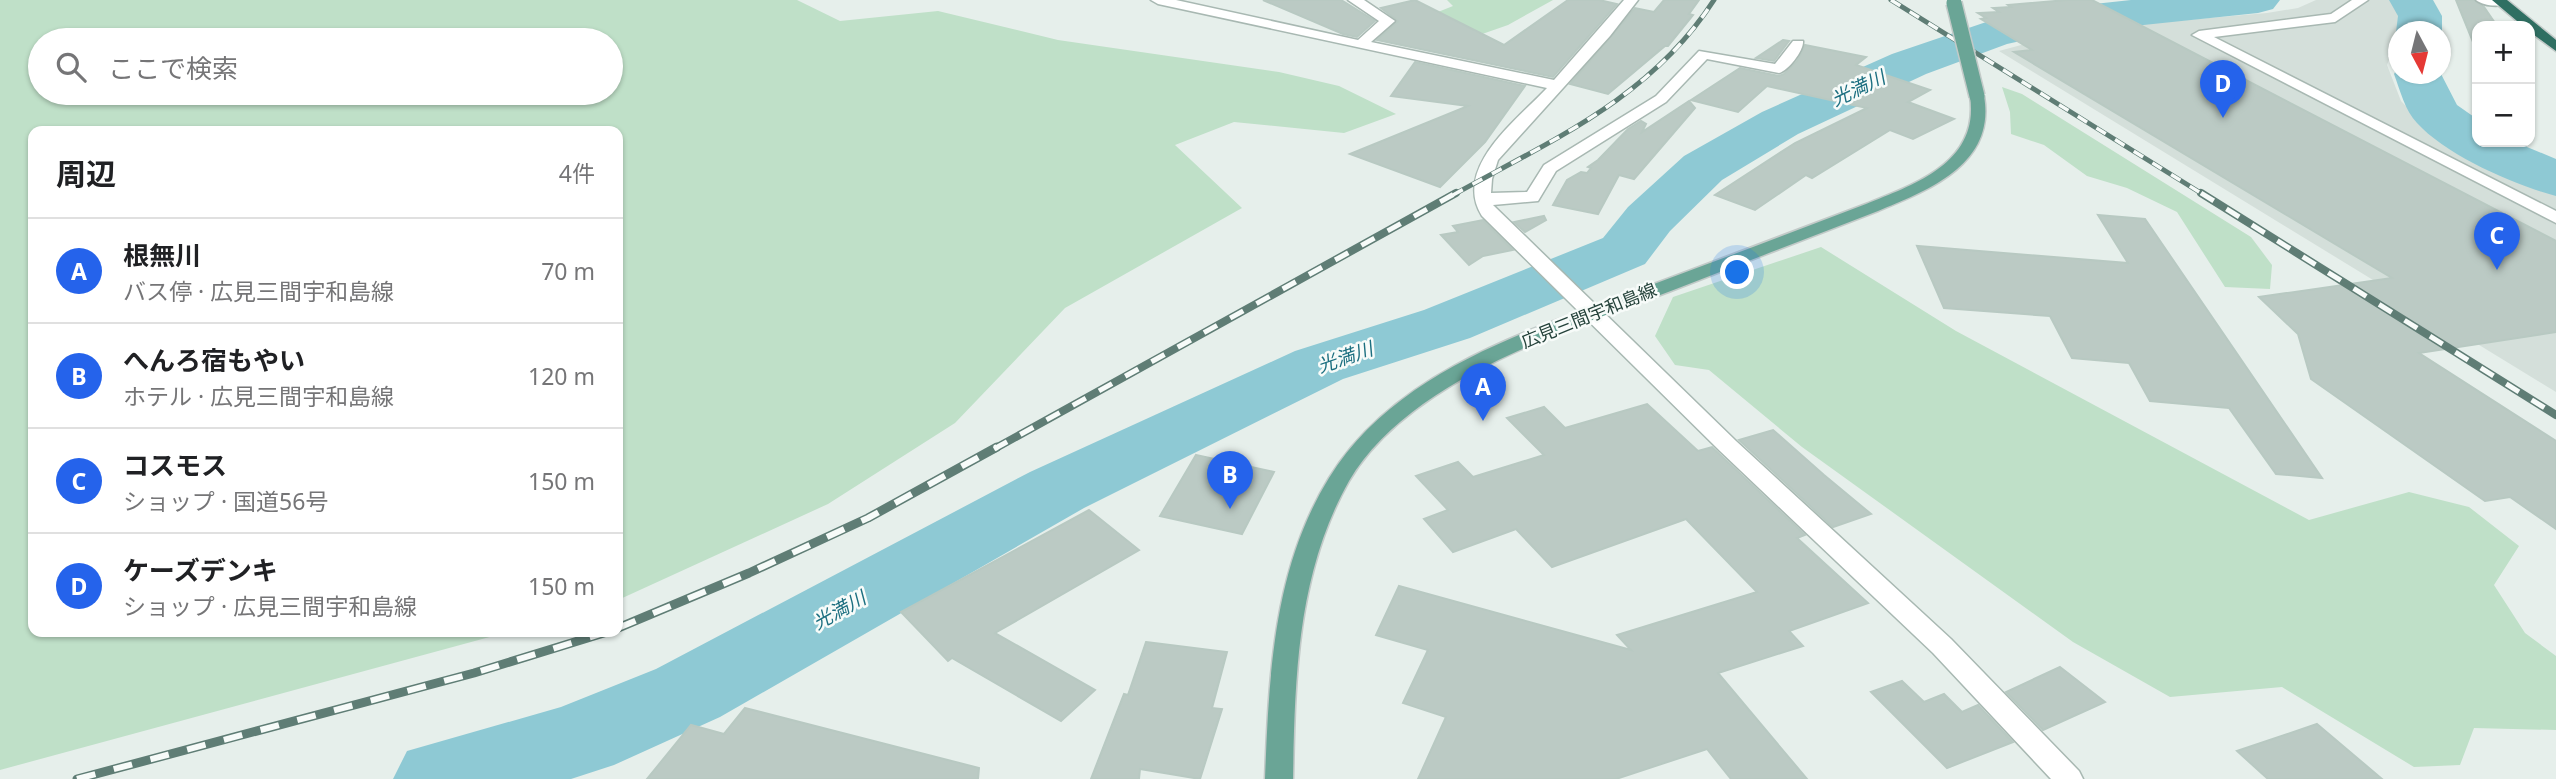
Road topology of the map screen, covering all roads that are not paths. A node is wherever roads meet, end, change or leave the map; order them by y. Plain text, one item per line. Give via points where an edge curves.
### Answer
1 (1158, 0) edge
2 (1355, 0) edge
3 (1631, 0) edge
4 (2361, 0) edge
5 (2483, 0) edge
6 (1954, 1) edge
7 (2500, 1) edge
8 (1361, 44) junction
9 (1798, 44) dead end
10 (2556, 47) edge
11 (1557, 85) junction
12 (1481, 198) junction
13 (2556, 218) edge
14 (1592, 313) junction
15 (1279, 779) edge
16 (2069, 779) edge

1 - 8 street
2 - 8 street via 1388,21
3 - 11 street
4 - 13 street via 2335,18 2199,35
5 - 7 street
6 - 14 main road, 広見三間宇和島線, bridge via 1981,114 1971,143 1954,164 1862,211
7 - 10 highway
8 - 11 street
9 - 12 street via 1779,69 1704,54 1661,99 1549,168 1532,197
11 - 12 street via 1491,158 1482,179
12 - 14 street via 1488,212
14 - 15 main road, 広見三間宇和島線 via 1481,360 1444,381 1403,410 1343,473 1310,548 1290,612
14 - 16 street via 1942,646

